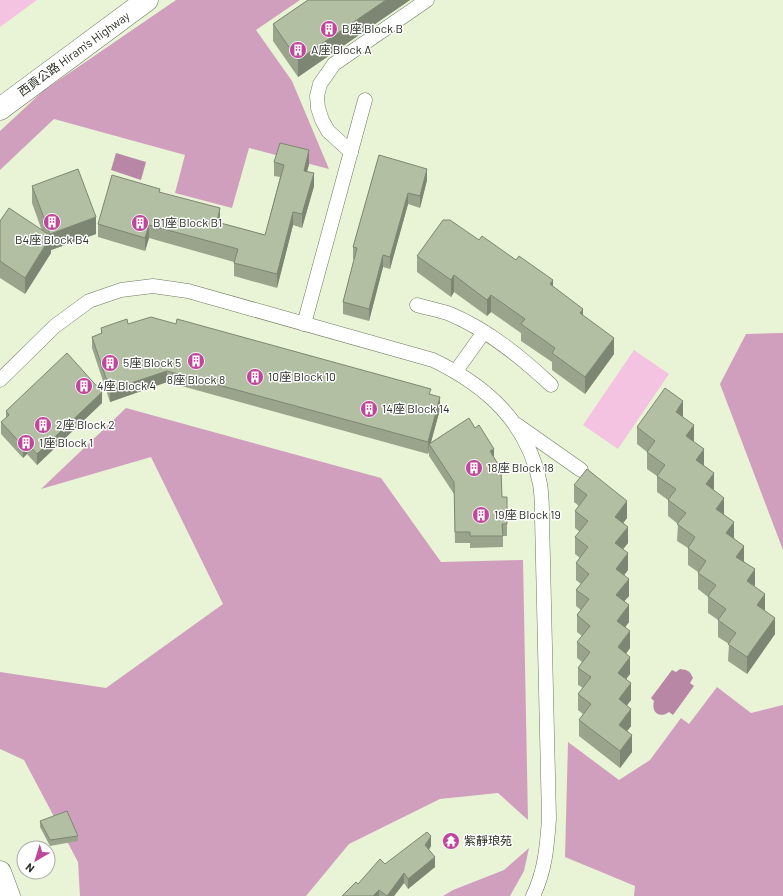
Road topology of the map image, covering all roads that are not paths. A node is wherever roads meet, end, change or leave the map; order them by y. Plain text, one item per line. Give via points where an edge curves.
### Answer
1 (147, 0) edge
2 (427, 0) edge
3 (365, 100) dead end
4 (0, 109) edge
5 (351, 152) junction
6 (417, 305) dead end
7 (304, 324) junction
8 (484, 332) junction
9 (456, 371) junction
10 (0, 380) edge
11 (552, 385) dead end
12 (515, 424) junction
13 (581, 470) dead end
14 (0, 872) edge
15 (10, 896) edge
16 (533, 896) edge

1 - 4 main road, 西貢公路 Hiram's Highway
2 - 5 lane via 334,64 320,84 318,108 322,120 328,131
3 - 5 lane
5 - 7 lane
6 - 8 lane via 449,314
7 - 9 lane via 433,360
7 - 10 lane via 188,291 153,286 121,290 89,302 55,326
8 - 9 lane
8 - 11 lane via 513,352
9 - 12 lane via 498,403
12 - 13 lane
12 - 16 lane via 531,453 540,485 542,518 549,819 546,859 542,878
14 - 15 main road

